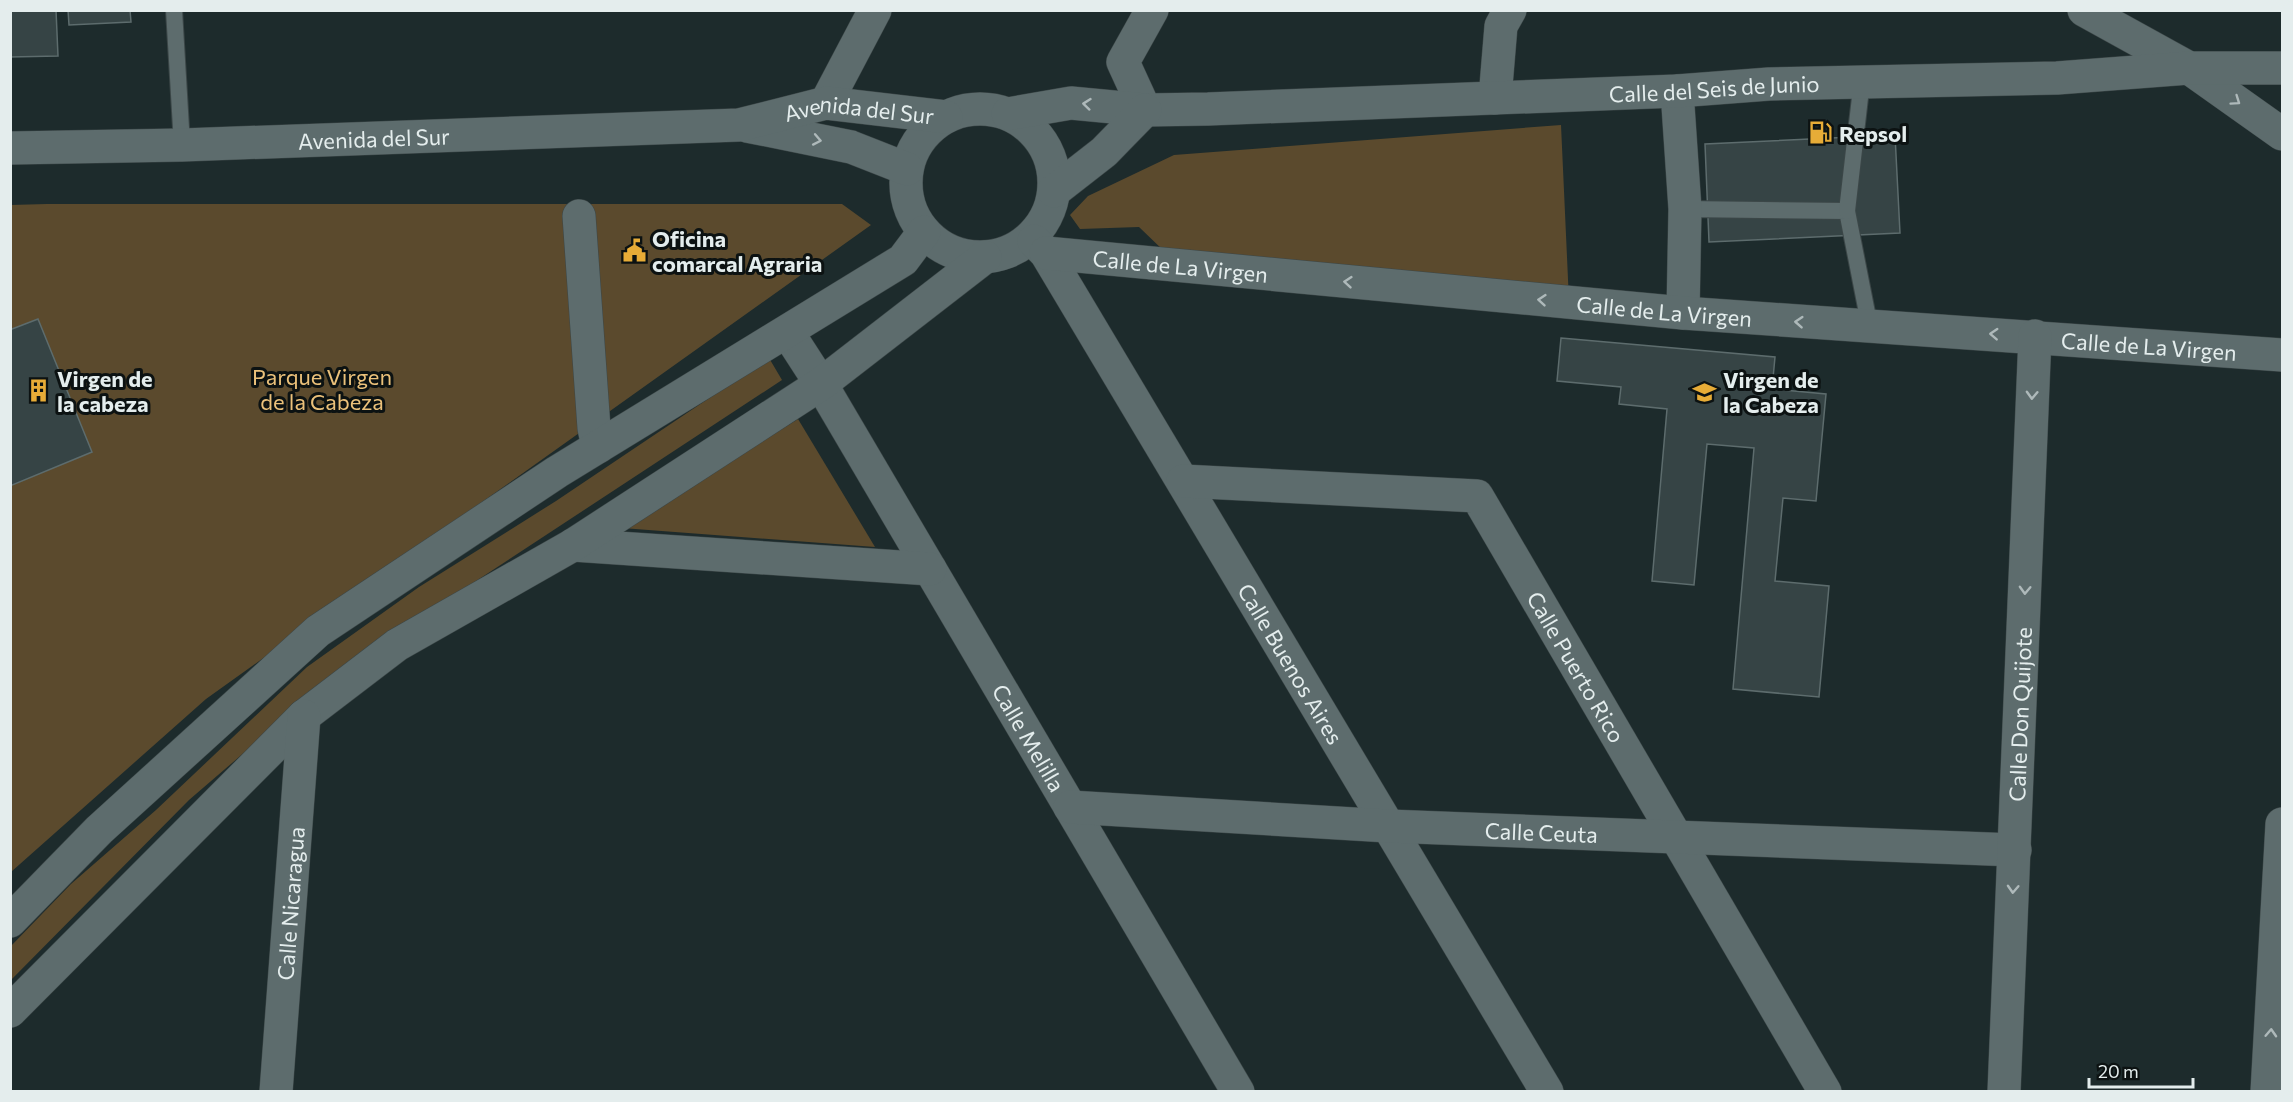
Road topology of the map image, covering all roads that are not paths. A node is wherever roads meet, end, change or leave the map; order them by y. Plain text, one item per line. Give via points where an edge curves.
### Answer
1 (174, 10) edge
2 (875, 10) edge
3 (1152, 10) edge
4 (1510, 10) edge
5 (2084, 10) edge
6 (2189, 68) junction
7 (2283, 68) edge
8 (1862, 80) junction
9 (1677, 91) junction
10 (1495, 98) junction
11 (826, 103) junction
12 (1145, 110) junction
13 (1008, 114) junction
14 (946, 117) junction
15 (739, 125) junction
16 (2283, 134) edge
17 (182, 145) junction
18 (10, 148) edge
19 (907, 170) junction
20 (1054, 191) junction
21 (1685, 209) junction
22 (1847, 211) junction
23 (579, 216) dead end
24 (924, 232) junction
25 (1038, 245) junction
26 (985, 257) junction
27 (1683, 313) junction
28 (1870, 328) junction
29 (788, 333) junction
30 (2035, 336) junction
31 (2283, 355) edge
32 (821, 384) junction
33 (598, 447) junction
34 (1183, 481) junction
35 (573, 544) junction
36 (930, 569) junction
37 (304, 716) junction
38 (1070, 807) junction
39 (2283, 824) edge
40 (1388, 826) junction
41 (1677, 839) junction
42 (2015, 850) junction
43 (10, 921) edge
44 (10, 1011) edge
45 (276, 1092) edge
46 (1238, 1092) edge
47 (1547, 1092) edge
48 (1825, 1092) edge
49 (2004, 1092) edge
50 (2267, 1092) edge

1 - 17 lane
2 - 11 street
3 - 12 street via 1123,62
4 - 10 street via 1501,26
5 - 6 street
6 - 7 street, Calle del Seis de Junio
6 - 8 street, Calle del Seis de Junio via 2057,78
6 -> 16 street
8 - 9 street, Calle del Seis de Junio
8 - 22 lane
9 - 10 street, Calle del Seis de Junio
9 - 21 street
10 - 12 street, Calle del Seis de Junio
11 - 14 street, Avenida del Sur
11 - 15 street, Avenida del Sur
12 -> 13 street, Calle del Seis de Junio via 1071,103
12 - 20 street via 1104,152
13 - 14 street via 966,110
13 - 20 street via 1028,127 1044,145 1053,167
14 - 19 street via 927,130 914,148
15 - 17 street, Avenida del Sur
15 -> 19 street, Avenida del Sur via 851,147
17 - 18 street, Avenida del Sur
19 - 24 street via 906,192 912,213
20 - 25 street
21 - 22 lane
21 - 27 street
22 - 28 lane
23 - 33 street
24 - 26 street via 963,255
24 - 29 street via 903,260
25 - 26 street
27 -> 25 street, Calle de La Virgen
25 - 34 street, Calle Buenos Aires
26 - 32 street
28 -> 27 street, Calle de La Virgen
30 -> 28 street, Calle de La Virgen
29 - 32 street, Calle Melilla
29 - 33 street
30 - 31 street, Calle de La Virgen
30 -> 42 street, Calle Don Quijote
32 - 35 street
32 - 36 street, Calle Melilla
33 - 43 street via 318,631 99,830
34 - 40 street, Calle Buenos Aires
34 - 41 street, Calle Puerto Rico via 1477,496
35 - 36 street
35 - 37 street via 397,645
36 - 38 street, Calle Melilla
37 - 44 street
37 - 45 street, Calle Nicaragua
38 - 40 street, Calle Ceuta
38 - 46 street, Calle Melilla
50 -> 39 street
40 - 41 street, Calle Ceuta
40 - 47 street, Calle Buenos Aires
41 - 42 street, Calle Ceuta
41 - 48 street, Calle Puerto Rico
42 -> 49 street, Calle Don Quijote

